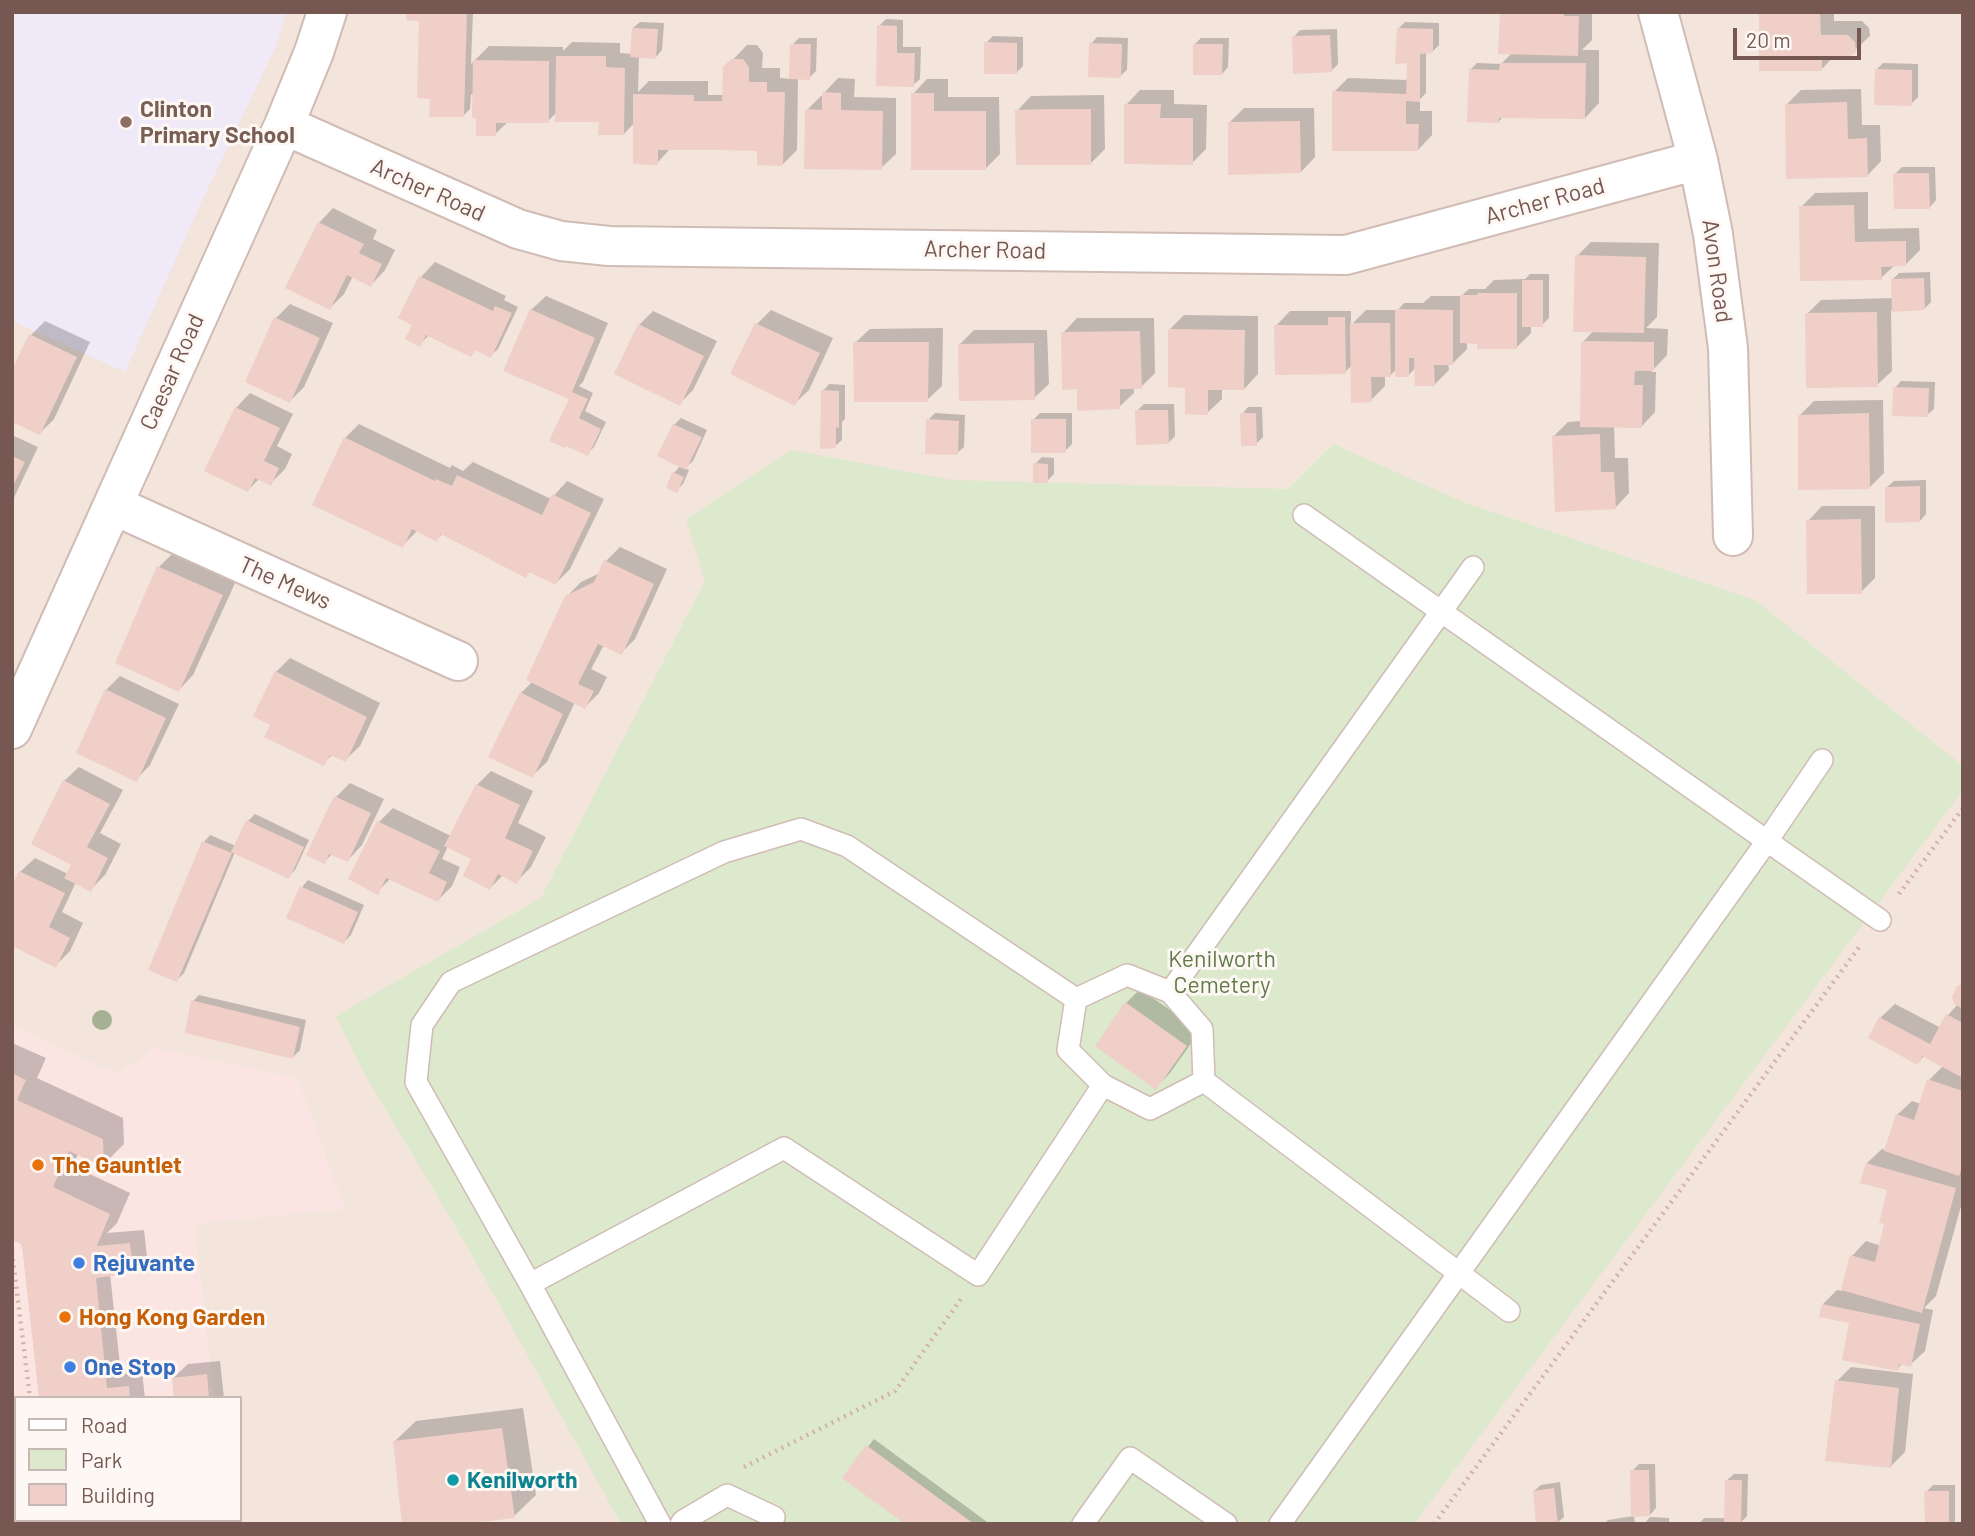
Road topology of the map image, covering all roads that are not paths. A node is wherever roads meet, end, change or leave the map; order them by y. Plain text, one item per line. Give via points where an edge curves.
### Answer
1 (327, 12) edge
2 (1658, 12) edge
3 (284, 125) junction
4 (1698, 160) junction
5 (113, 505) junction
6 (1304, 515) dead end
7 (1733, 536) dead end
8 (1473, 567) dead end
9 (1440, 612) junction
10 (457, 661) dead end
11 (12, 729) edge
12 (1822, 760) dead end
13 (1767, 841) junction
14 (1880, 920) road end
15 (1170, 992) junction
16 (1076, 999) junction
17 (1204, 1081) junction
18 (1103, 1086) junction
19 (1458, 1274) junction
20 (530, 1284) junction
21 (1509, 1311) dead end
22 (774, 1517) dead end
23 (660, 1524) edge
24 (681, 1524) edge
25 (1083, 1524) edge
26 (1226, 1524) edge
27 (1280, 1524) edge

1 - 3 street, Caesar Road
2 - 4 street, Avon Road
3 - 4 street, Archer Road via 518,229 561,241 610,246 1346,255
3 - 5 street, Caesar Road
4 - 7 street, Avon Road via 1728,348
5 - 10 street, The Mews
5 - 11 street, Caesar Road
6 - 9 lane
8 - 9 lane
9 - 13 lane
9 - 15 lane
12 - 13 lane
13 - 14 lane
13 - 19 lane
15 - 16 lane via 1127,975
15 - 17 lane via 1202,1029
16 - 18 lane via 1068,1050
16 - 20 lane via 847,846 801,829 724,852 451,982 422,1025 416,1082
17 - 18 lane via 1150,1109
17 - 19 lane
18 - 20 lane via 978,1275 784,1149
19 - 21 lane
19 - 27 lane
20 - 23 lane
22 - 24 lane via 727,1495
25 - 26 lane via 1130,1458

